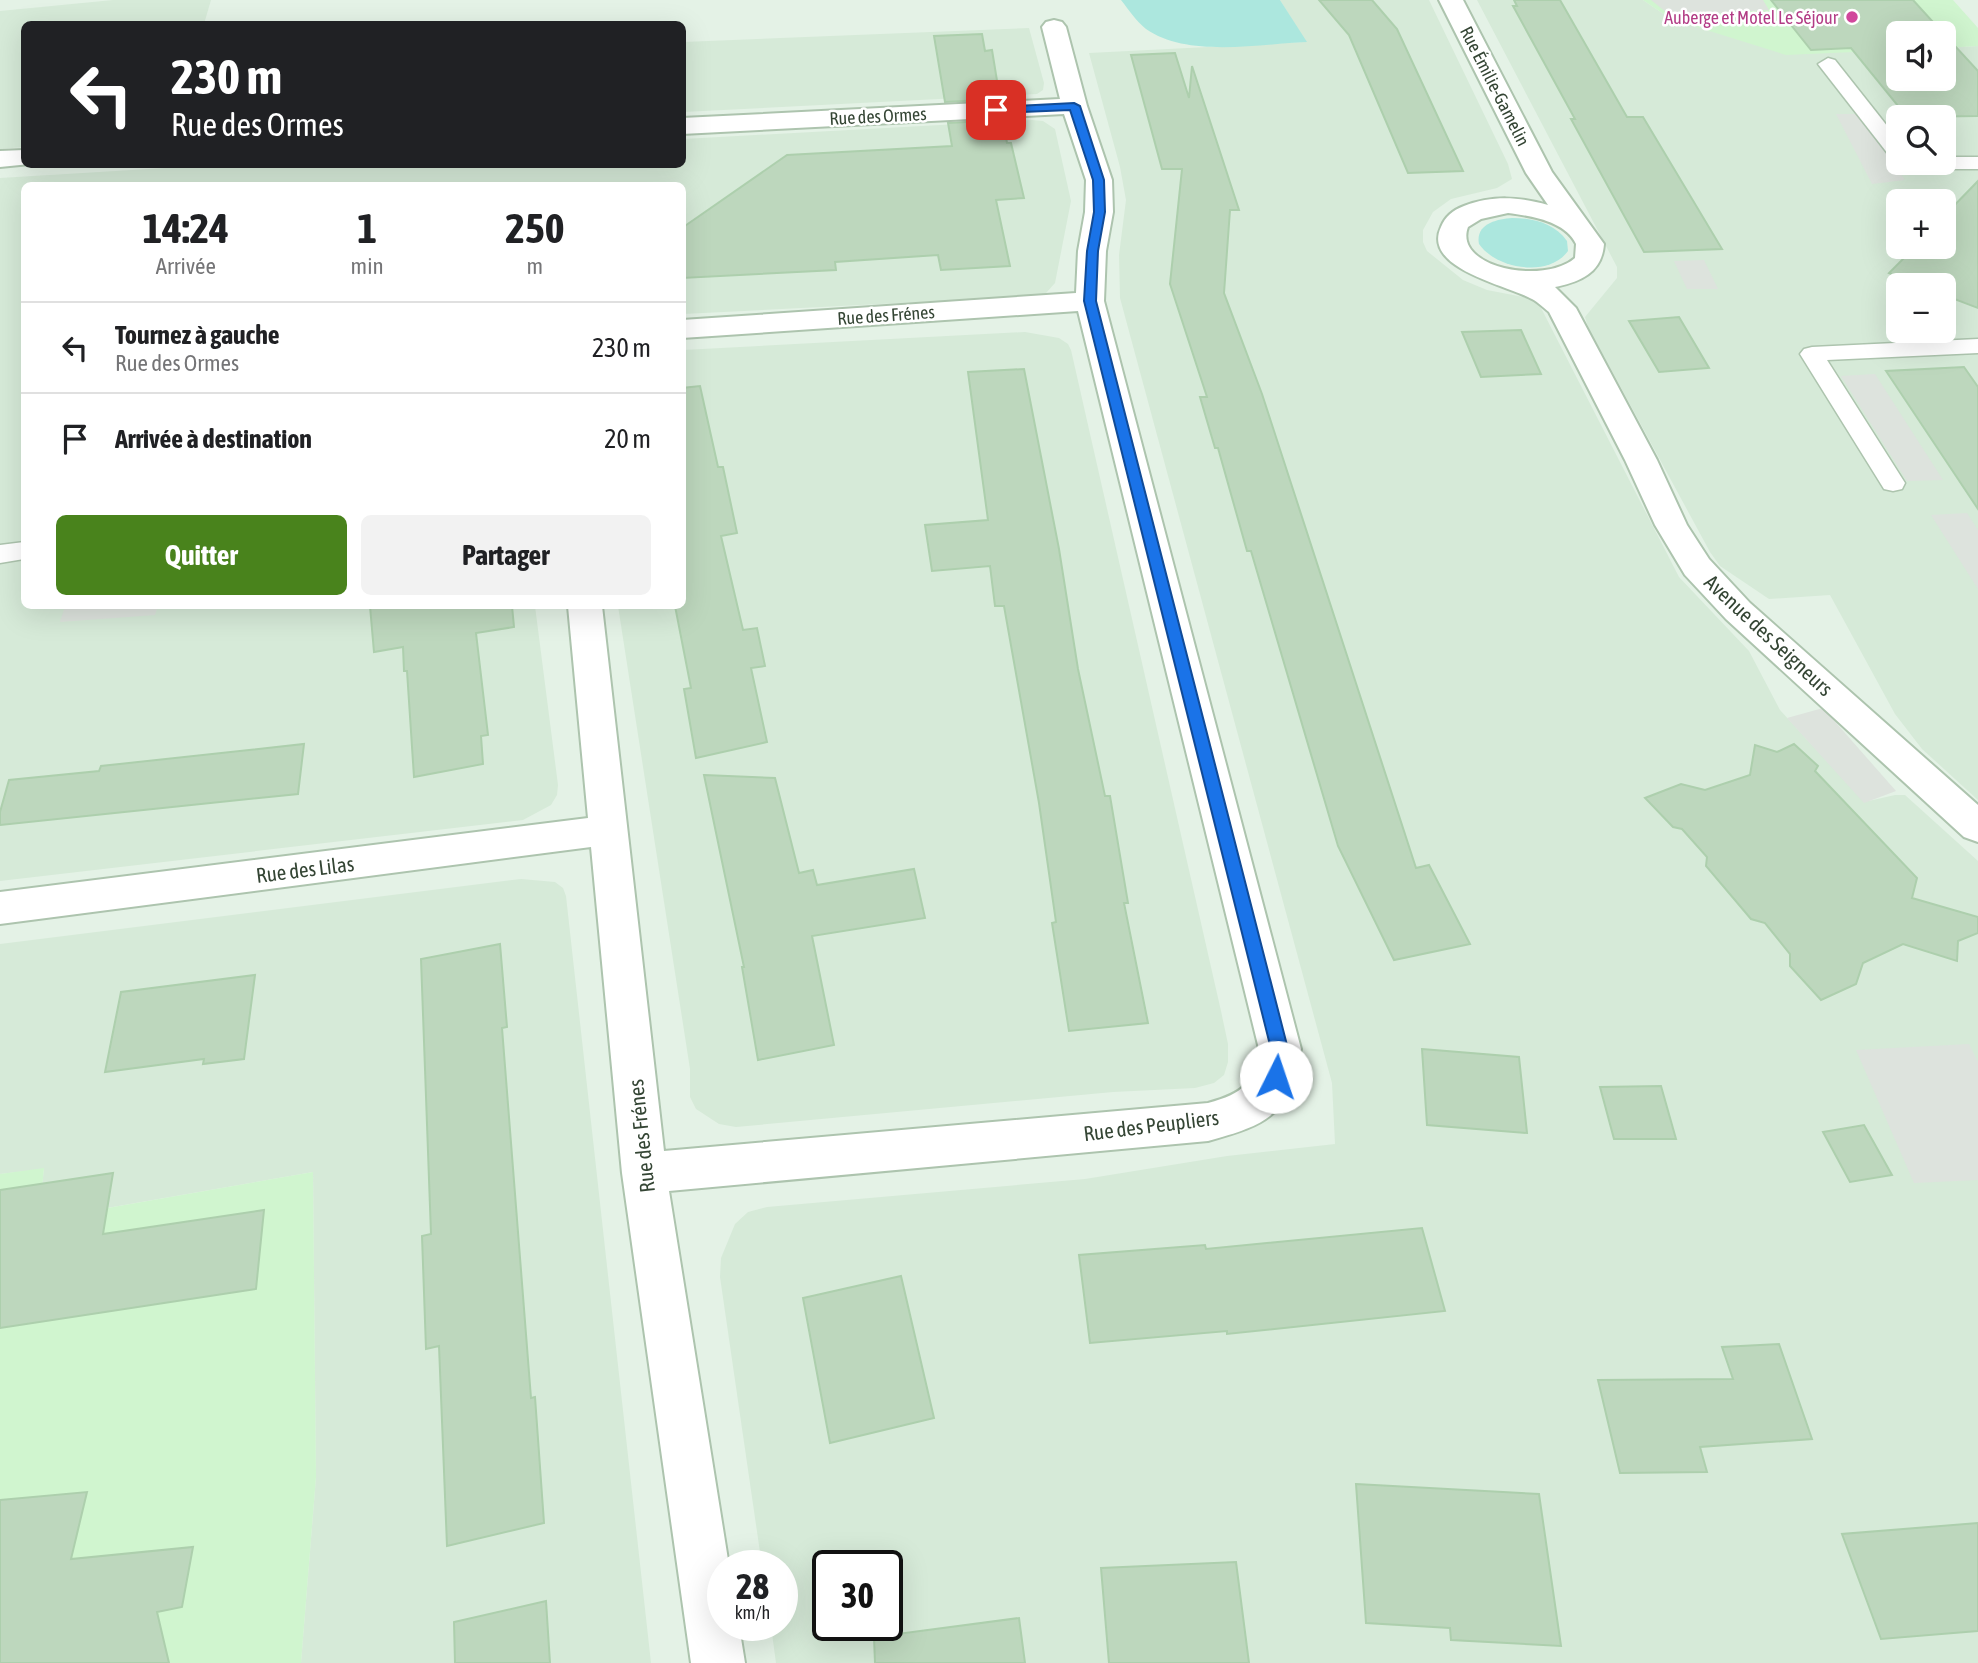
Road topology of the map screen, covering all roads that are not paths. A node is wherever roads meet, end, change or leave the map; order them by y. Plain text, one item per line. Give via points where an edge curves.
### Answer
1 (1451, 0) edge
2 (1054, 27) dead end
3 (1828, 64) dead end
4 (1074, 106) junction
5 (686, 125) edge
6 (1886, 138) edge
7 (21, 158) edge
8 (0, 159) edge
9 (1956, 163) edge
10 (1978, 163) edge
11 (1539, 173) junction
12 (1487, 207) junction
13 (1586, 245) junction
14 (1508, 278) junction
15 (1090, 301) junction
16 (686, 329) edge
17 (1570, 329) junction
18 (1978, 346) edge
19 (1893, 483) dead end
20 (21, 551) edge
21 (0, 554) edge
22 (585, 609) edge
23 (1978, 827) edge
24 (610, 830) junction
25 (0, 908) edge
26 (643, 1173) junction
27 (718, 1663) edge

1 - 11 street, Rue Émilie-Gamelin
2 - 4 street, Rue des Peupliers
3 - 6 lane
4 - 5 street, Rue des Ormes
4 - 15 street, Rue des Peupliers via 1099,180
7 - 8 street
9 - 10 lane
11 - 12 street via 1534,189
11 - 13 street, Rue Émilie-Gamelin
12 - 13 street via 1530,207 1565,219
12 - 14 street via 1457,222 1451,233 1453,246 1479,269
13 - 14 street via 1581,268 1566,276 1544,281
13 - 17 street via 1581,285 1569,306
14 - 17 street, Avenue des Seigneurs via 1554,300
15 - 16 street, Rue des Frénes
15 - 26 street, Rue des Peupliers via 1280,1049 1276,1077 1263,1099 1244,1113 1208,1122
17 - 23 street, Avenue des Seigneurs via 1697,567 1738,611
18 - 19 lane via 1812,354
20 - 21 lane
22 - 24 street, Rue des Frénes
24 - 25 street, Rue des Lilas
24 - 26 street, Rue des Frénes
26 - 27 street, Rue des Frénes

